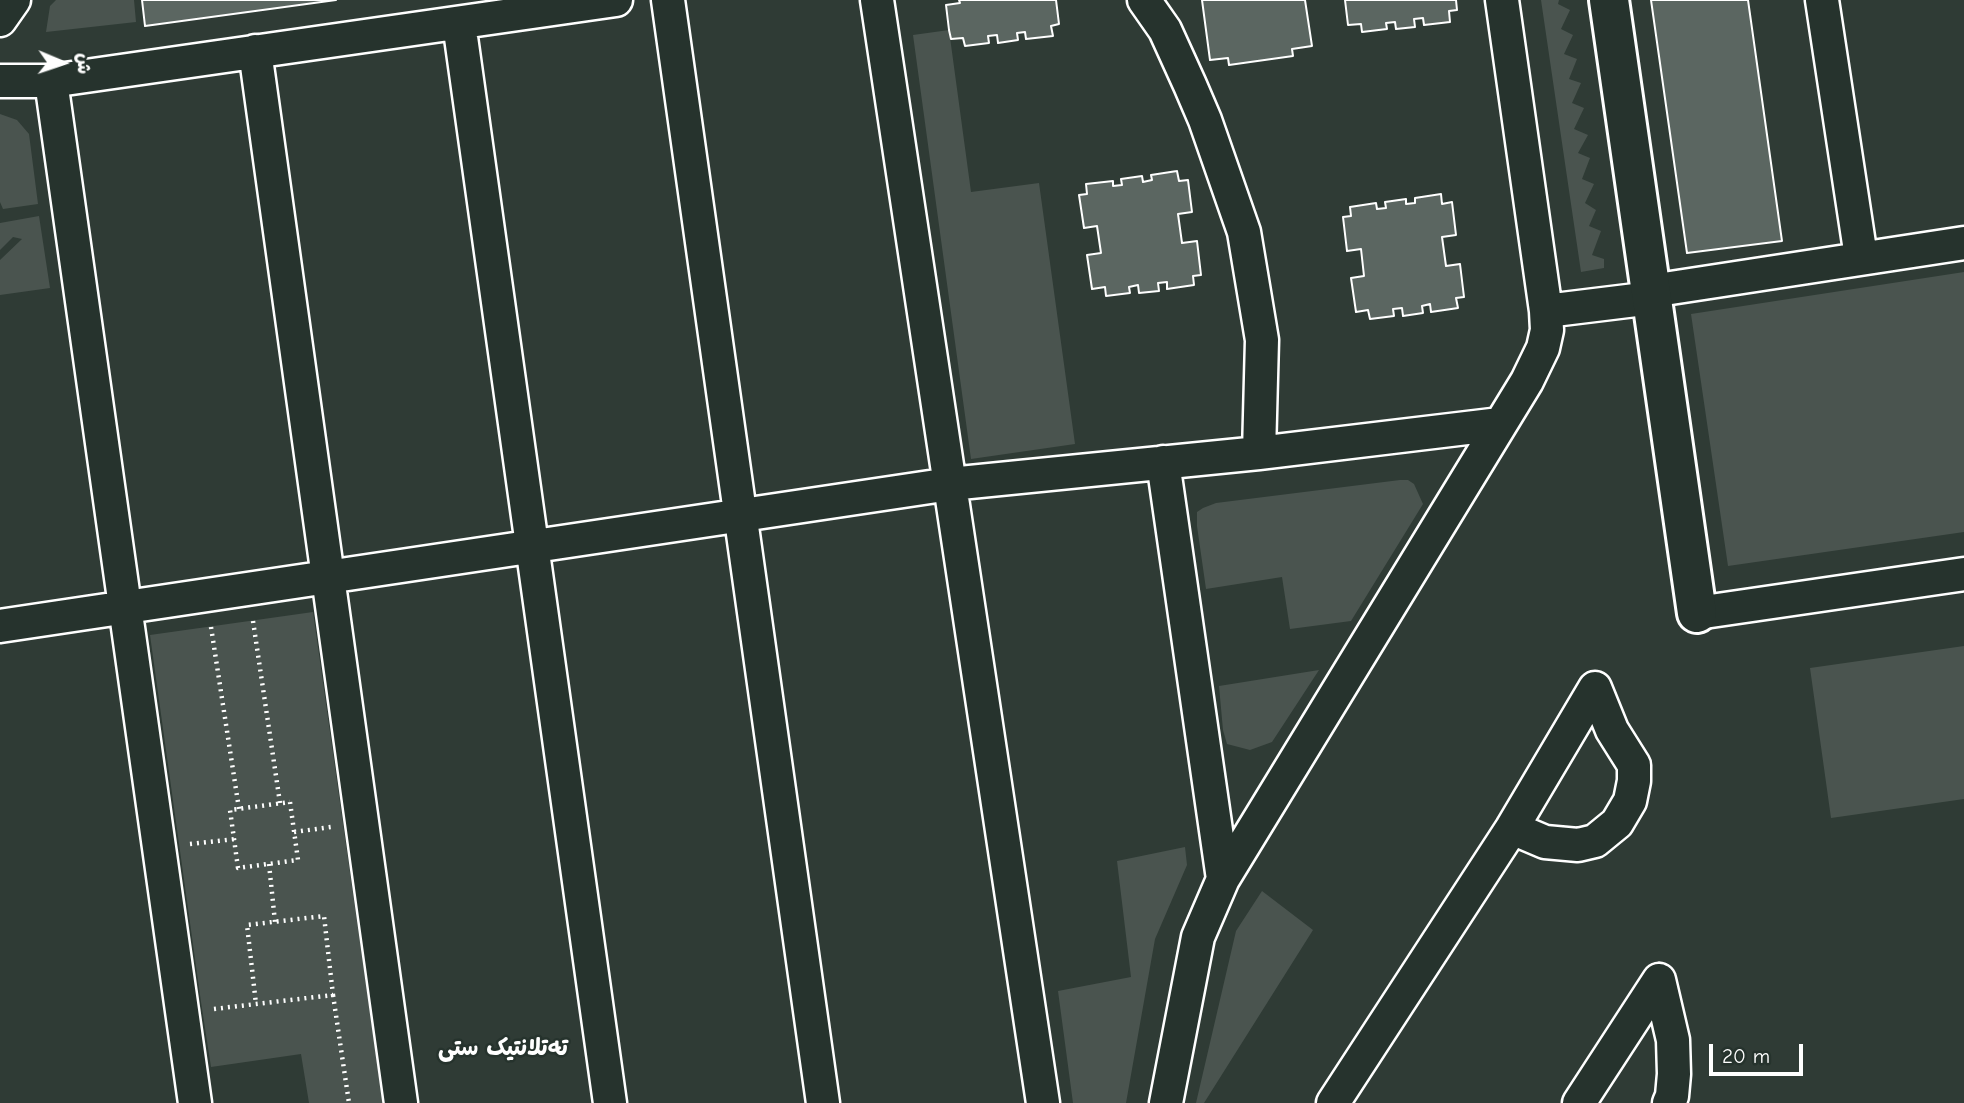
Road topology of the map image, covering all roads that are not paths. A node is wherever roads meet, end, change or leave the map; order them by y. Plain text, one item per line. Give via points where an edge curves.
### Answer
1 (14, 0) edge
2 (616, 0) edge
3 (668, 0) edge
4 (877, 0) edge
5 (1144, 0) edge
6 (1502, 0) edge
7 (1609, 0) edge
8 (1822, 0) edge
9 (0, 20) edge
10 (459, 23) junction
11 (255, 51) junction
12 (0, 81) edge
13 (51, 81) junction
14 (1964, 243) edge
15 (1861, 257) junction
16 (1651, 295) junction
17 (1546, 311) junction
18 (1500, 424) junction
19 (1259, 453) junction
20 (1163, 462) junction
21 (950, 484) junction
22 (740, 515) junction
23 (532, 546) junction
24 (1964, 574) edge
25 (327, 577) junction
26 (125, 608) junction
27 (1697, 613) joint
28 (0, 626) edge
29 (1512, 828) junction
30 (1223, 879) junction
31 (195, 1103) edge
32 (401, 1103) edge
33 (610, 1103) edge
34 (823, 1103) edge
35 (1043, 1103) edge
36 (1166, 1103) edge
37 (1333, 1103) edge
38 (1579, 1103) edge
39 (1669, 1103) edge

1 - 9 street
2 - 10 street
3 - 22 street
4 - 21 street
5 - 19 street via 1165,30 1190,85 1244,232 1262,340
6 - 17 street
7 - 16 street
8 - 15 street
10 - 11 street
10 - 23 street
11 - 13 street
11 - 25 street
12 - 13 street
13 - 26 street
14 - 15 street
15 - 16 street
16 - 17 street
16 - 27 street
17 - 18 street via 1547,330 1537,365
18 - 19 street
18 - 30 street
19 - 20 street
20 - 21 street
20 - 30 street
21 - 22 street
21 - 35 street
22 - 23 street
22 - 34 street
23 - 25 street
23 - 33 street
24 - 27 street
25 - 26 street
25 - 32 street
26 - 28 street
26 - 31 street
29 - 29 street via 1545,842 1578,845 1595,841 1617,823 1630,801 1634,765 1612,730 1595,688
29 - 37 street
30 - 36 street via 1198,937
38 - 39 street via 1659,980 1673,1040

